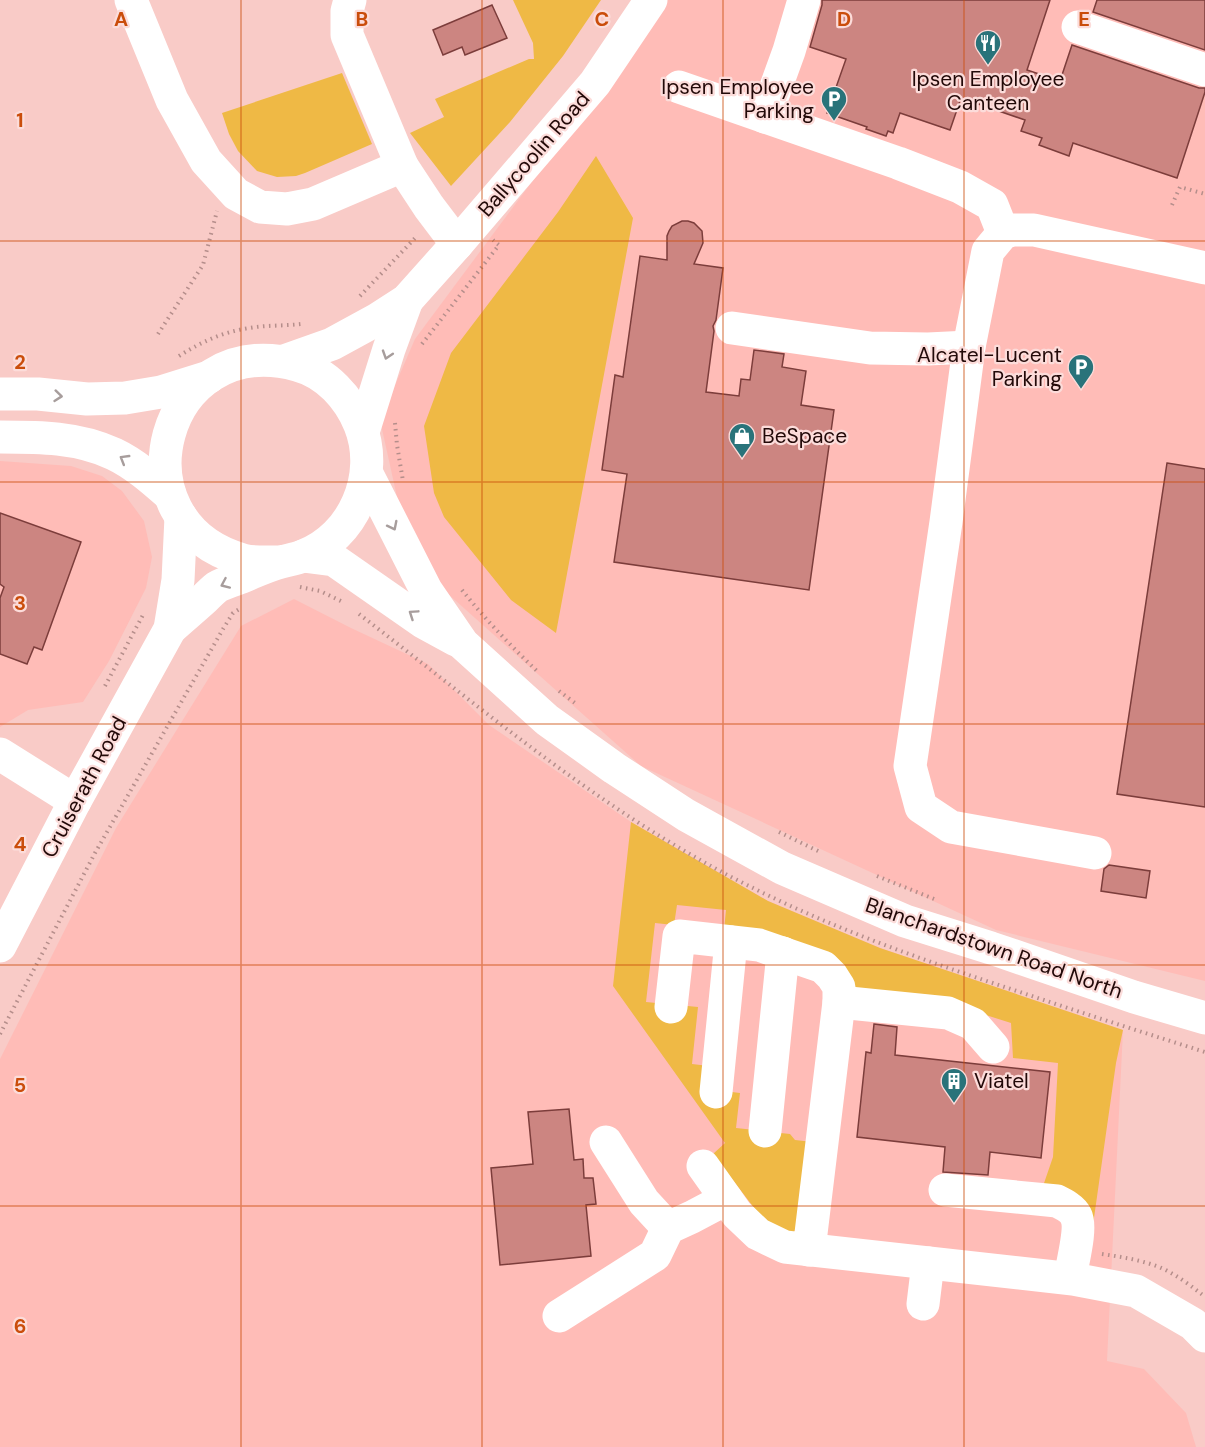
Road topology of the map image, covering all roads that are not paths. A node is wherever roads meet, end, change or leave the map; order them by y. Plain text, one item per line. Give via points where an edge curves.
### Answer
1 (131, 0) edge
2 (350, 0) edge
3 (651, 0) edge
4 (804, 0) edge
5 (1078, 27) dead end
6 (1205, 70) edge
7 (679, 87) dead end
8 (765, 117) junction
9 (402, 166) junction
10 (1003, 233) junction
11 (465, 234) junction
12 (1205, 268) edge
13 (407, 300) junction
14 (732, 328) dead end
15 (969, 347) junction
16 (284, 361) junction
17 (209, 377) junction
18 (0, 394) edge
19 (363, 432) junction
20 (0, 437) edge
21 (367, 474) junction
22 (176, 506) junction
23 (291, 568) junction
24 (158, 619) junction
25 (463, 644) junction
26 (0, 754) edge
27 (75, 801) junction
28 (1095, 853) dead end
29 (731, 942) junction
30 (0, 946) edge
31 (783, 953) junction
32 (839, 1002) junction
33 (671, 1007) dead end
34 (1205, 1018) edge
35 (993, 1047) dead end
36 (716, 1092) dead end
37 (765, 1131) dead end
38 (606, 1142) dead end
39 (703, 1166) dead end
40 (945, 1190) dead end
41 (726, 1199) junction
42 (668, 1228) junction
43 (809, 1250) junction
44 (928, 1263) junction
45 (1070, 1278) junction
46 (923, 1304) dead end
47 (559, 1316) dead end
48 (1205, 1336) edge

1 - 9 main road via 172,100 207,161 236,194 260,207 313,204
2 - 9 main road via 347,35
3 - 11 main road, Ballycoolin Road via 595,83
4 - 8 main road
5 - 6 main road
7 - 8 main road
8 - 10 main road via 960,187 992,206
9 - 11 main road via 436,216
10 - 12 main road via 1034,230
10 - 15 main road via 988,251
11 - 13 main road, Ballycoolin Road
13 - 16 main road, Ballycoolin Road via 332,344
13 -> 19 main road, Ballycoolin Road
14 - 15 main road via 870,348
15 - 28 main road via 910,766 921,807 951,828
16 - 17 main road via 233,365
16 - 19 main road via 318,374 333,385 346,399
18 -> 17 main road via 125,398
17 - 22 main road via 184,402 168,435 165,468
19 - 21 main road
22 -> 20 main road via 143,471 115,454 50,438
21 - 23 main road via 354,513 338,533
21 -> 25 main road, Blanchardstown Road North via 426,590
22 - 23 main road via 197,536 218,551 245,561
22 - 24 main road, Cruiserath Road via 178,580
23 -> 24 main road, Cruiserath Road via 217,587
25 -> 23 main road, Blanchardstown Road North via 423,622 333,560
24 - 27 main road, Cruiserath Road
25 - 34 main road, Blanchardstown Road North via 547,720 614,768 686,815 782,868 905,921
26 - 27 main road
27 - 30 main road, Cruiserath Road
29 - 31 main road
29 - 33 main road via 679,936
29 - 36 main road
31 - 32 main road via 823,967 839,987
31 - 37 main road
32 - 35 main road via 948,1013 973,1024
32 - 43 main road
38 - 42 main road via 644,1202
39 - 41 main road
40 - 45 main road via 1057,1201 1068,1208 1076,1215 1078,1228
41 - 42 main road
41 - 43 main road via 758,1234 785,1247
42 - 47 main road via 655,1255
43 - 44 main road
44 - 45 main road
44 - 46 main road
45 - 48 main road via 1136,1291 1193,1324

